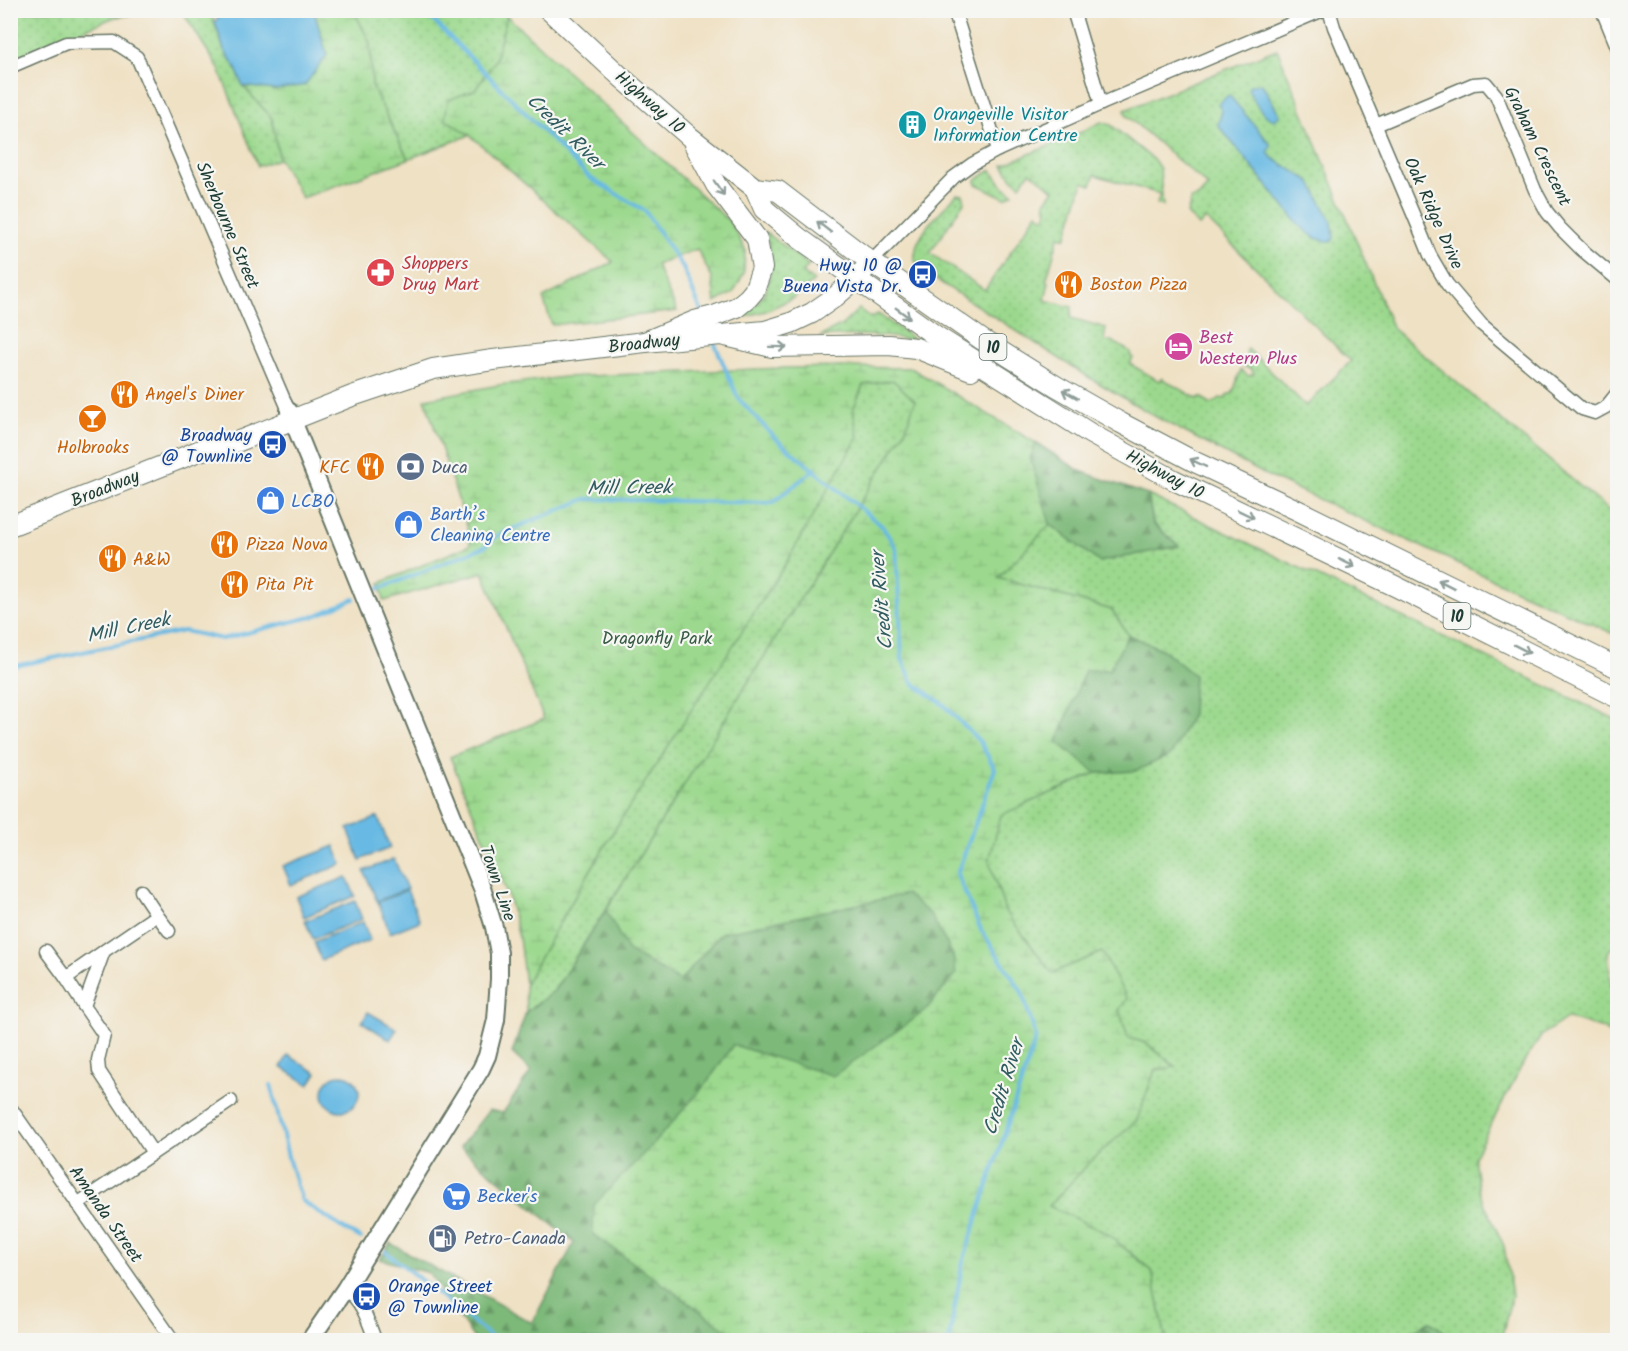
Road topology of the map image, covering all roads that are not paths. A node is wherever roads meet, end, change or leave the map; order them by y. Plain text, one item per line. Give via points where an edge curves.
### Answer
1 (549, 10) edge
2 (954, 10) edge
3 (1073, 10) edge
4 (1323, 10) edge
5 (1329, 10) edge
6 (1602, 10) edge
7 (1617, 49) edge
8 (10, 67) edge
9 (1101, 104) junction
10 (1376, 125) junction
11 (690, 137) junction
12 (998, 150) junction
13 (755, 188) junction
14 (871, 262) junction
15 (856, 279) junction
16 (1617, 280) edge
17 (698, 329) junction
18 (721, 336) junction
19 (1014, 385) junction
20 (1617, 392) edge
21 (291, 415) junction
22 (10, 526) edge
23 (1555, 638) junction
24 (1617, 653) edge
25 (1617, 668) edge
26 (1617, 698) edge
27 (141, 891) dead end
28 (157, 915) junction
29 (169, 931) dead end
30 (46, 951) dead end
31 (104, 951) junction
32 (66, 978) junction
33 (84, 1006) junction
34 (231, 1101) dead end
35 (10, 1107) edge
36 (153, 1153) junction
37 (77, 1204) junction
38 (345, 1289) junction
39 (173, 1341) edge
40 (310, 1341) edge
41 (375, 1341) edge

1 - 11 main road, Highway 10 / 10
2 - 12 street
3 - 9 street
4 - 9 street
5 - 10 street, Oak Ridge Drive
6 - 7 street
8 - 21 street, Sherbourne Street via 66,44 114,42 136,57
9 - 12 street
10 - 16 street, Graham Crescent via 1473,84 1486,84 1496,95 1547,212
10 - 20 street, Oak Ridge Drive via 1430,255 1447,284 1481,324 1582,409 1595,413 1606,407
11 - 13 main road, Highway 10 / 10
11 -> 17 main road via 716,185 757,238 762,268 748,298
12 - 14 street via 954,177
14 -> 13 main road, Highway 10 / 10 via 778,191
13 - 15 main road, Highway 10 / 10 via 764,209
14 - 15 main road, Broadway
23 -> 14 main road, Highway 10 / 10 via 1121,423 981,339
15 - 18 main road, Broadway via 812,313 791,323 765,331
15 -> 19 main road, Highway 10 / 10
17 - 18 main road, Broadway
17 - 21 main road, Broadway via 645,342 434,369
18 -> 19 main road via 772,347 916,348
19 -> 26 main road, Highway 10 / 10 via 1174,480
21 - 22 main road, Broadway via 239,441 200,451
21 - 38 main road, Town Line via 482,888 499,953 496,1020 487,1056
23 - 24 main road
23 - 25 main road, Highway 10 / 10
27 - 28 street
28 - 29 street
28 - 31 street
30 - 32 street
31 - 32 street
31 - 33 street
32 - 33 street
33 - 36 street via 104,1035 99,1071
34 - 36 street
35 - 37 street, Amanda Street
36 - 37 street
37 - 39 street, Amanda Street
38 - 40 main road, Town Line
38 - 41 street via 367,1315

